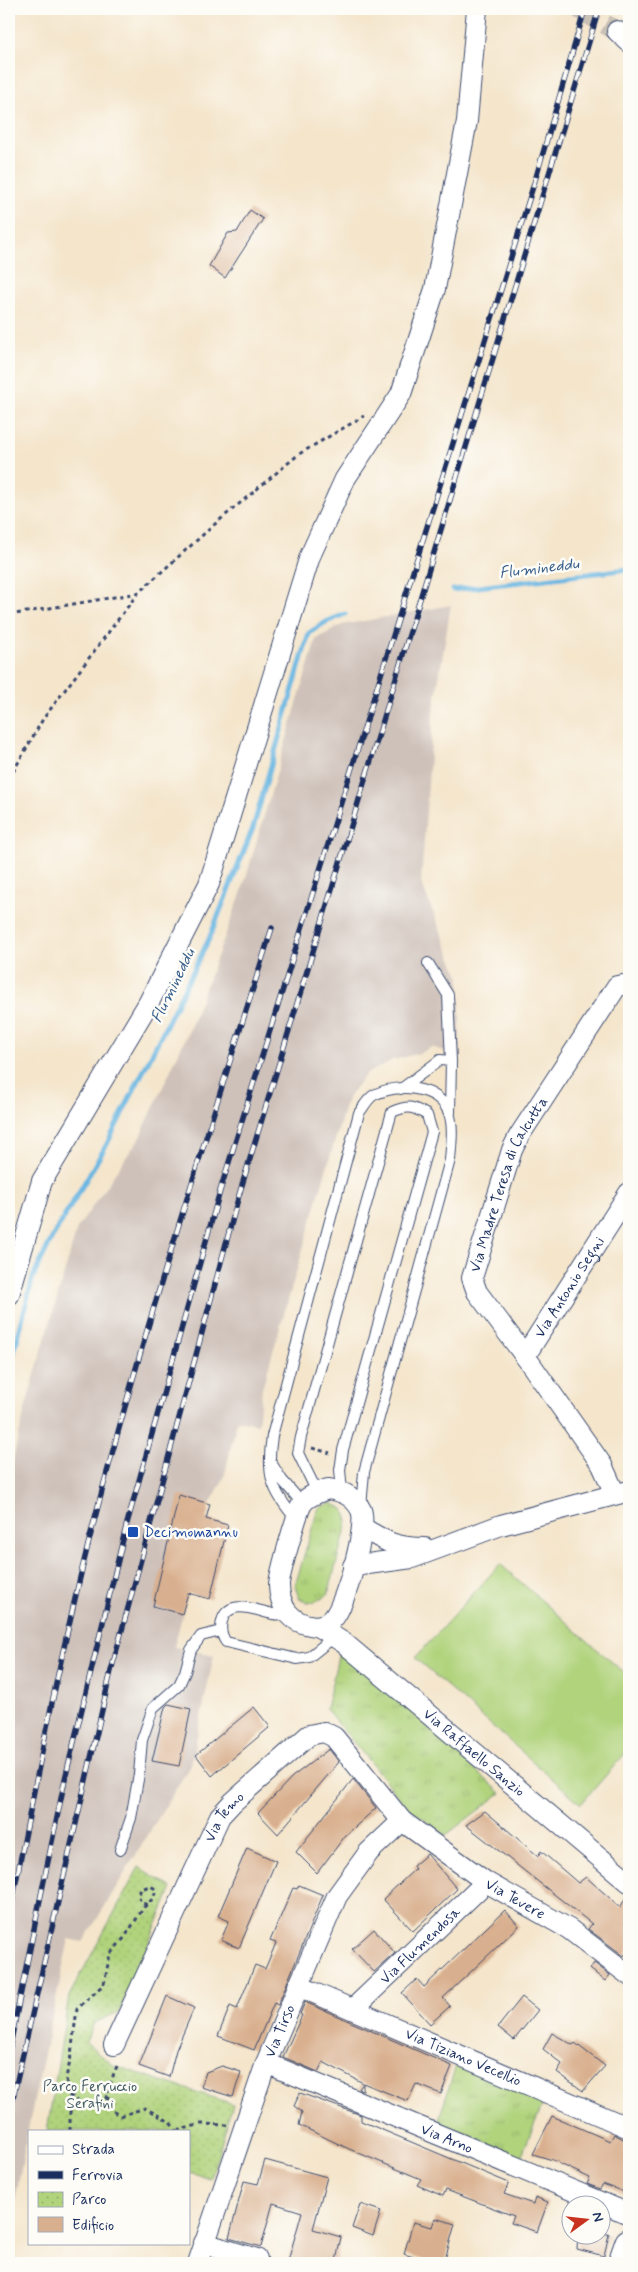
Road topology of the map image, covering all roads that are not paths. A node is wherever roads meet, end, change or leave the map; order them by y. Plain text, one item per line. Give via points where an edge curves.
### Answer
1 (477, 9) edge
2 (428, 963) dead end
3 (629, 984) edge
4 (451, 1061) junction
5 (401, 1089) junction
6 (450, 1114) junction
7 (629, 1193) edge
8 (9, 1295) edge
9 (525, 1356) junction
10 (268, 1458) junction
11 (342, 1491) junction
12 (622, 1492) edge
13 (305, 1505) junction
14 (362, 1519) junction
15 (437, 1548) junction
16 (353, 1566) junction
17 (289, 1614) junction
18 (221, 1631) junction
19 (326, 1632) junction
20 (402, 1821) junction
21 (120, 1850) dead end
22 (486, 1882) junction
23 (629, 1882) edge
24 (629, 1975) edge
25 (298, 1986) junction
26 (354, 2008) junction
27 (114, 2046) dead end
28 (266, 2062) junction
29 (629, 2128) edge
30 (629, 2214) edge
31 (204, 2243) junction
32 (629, 2243) edge
33 (198, 2263) edge
34 (256, 2263) edge
35 (622, 2263) edge

1 - 8 street via 467,121 435,289 401,394 345,479 310,556 209,884 148,1004 42,1181
2 - 4 lane via 448,995
3 - 9 street, Via Madre Teresa di Calcutta via 617,986 519,1136 472,1278 477,1292
4 - 5 lane via 440,1060
4 - 6 lane
5 - 6 lane via 429,1092 442,1101
5 - 10 lane via 372,1096 359,1113
6 - 14 lane via 450,1160 364,1472
7 - 9 street, Via Antonio Segni
9 - 12 street, Via Madre Teresa di Calcutta
10 - 13 lane via 282,1480
10 - 13 lane via 270,1478 284,1505
11 - 13 street via 328,1489
11 - 13 lane via 342,1457 432,1132 427,1115 415,1108 404,1107 392,1112 300,1444 298,1453
11 - 14 street via 354,1500
12 - 15 street via 501,1525
13 - 17 street via 279,1583 282,1602
14 - 15 street via 386,1542 401,1548
14 - 16 street
15 - 16 street via 397,1561
16 - 19 street via 345,1594 334,1617 327,1623
17 - 18 lane via 276,1615 241,1606 224,1615
17 - 19 street, Via Raffaello Sanzio
18 - 19 lane via 226,1642 297,1659 310,1657
18 - 21 lane via 201,1636 191,1650 178,1686 153,1708 142,1740 131,1818
19 - 23 street, Via Raffaello Sanzio via 344,1643
20 - 22 street, Via Tevere
20 - 25 street, Via Tirso via 368,1852 338,1896
20 - 27 street, Via Temo via 334,1736 324,1732 310,1735 220,1816
22 - 24 street, Via Tevere via 568,1929
22 - 26 street, Via Flumendosa
25 - 26 street, Via Tiziano Vecellio
25 - 28 street, Via Tirso
26 - 29 street, Via Tiziano Vecellio
28 - 30 street, Via Arno
28 - 31 street, Via Tirso
31 - 33 street, Via Tirso
31 - 34 street via 257,2258
32 - 35 street

